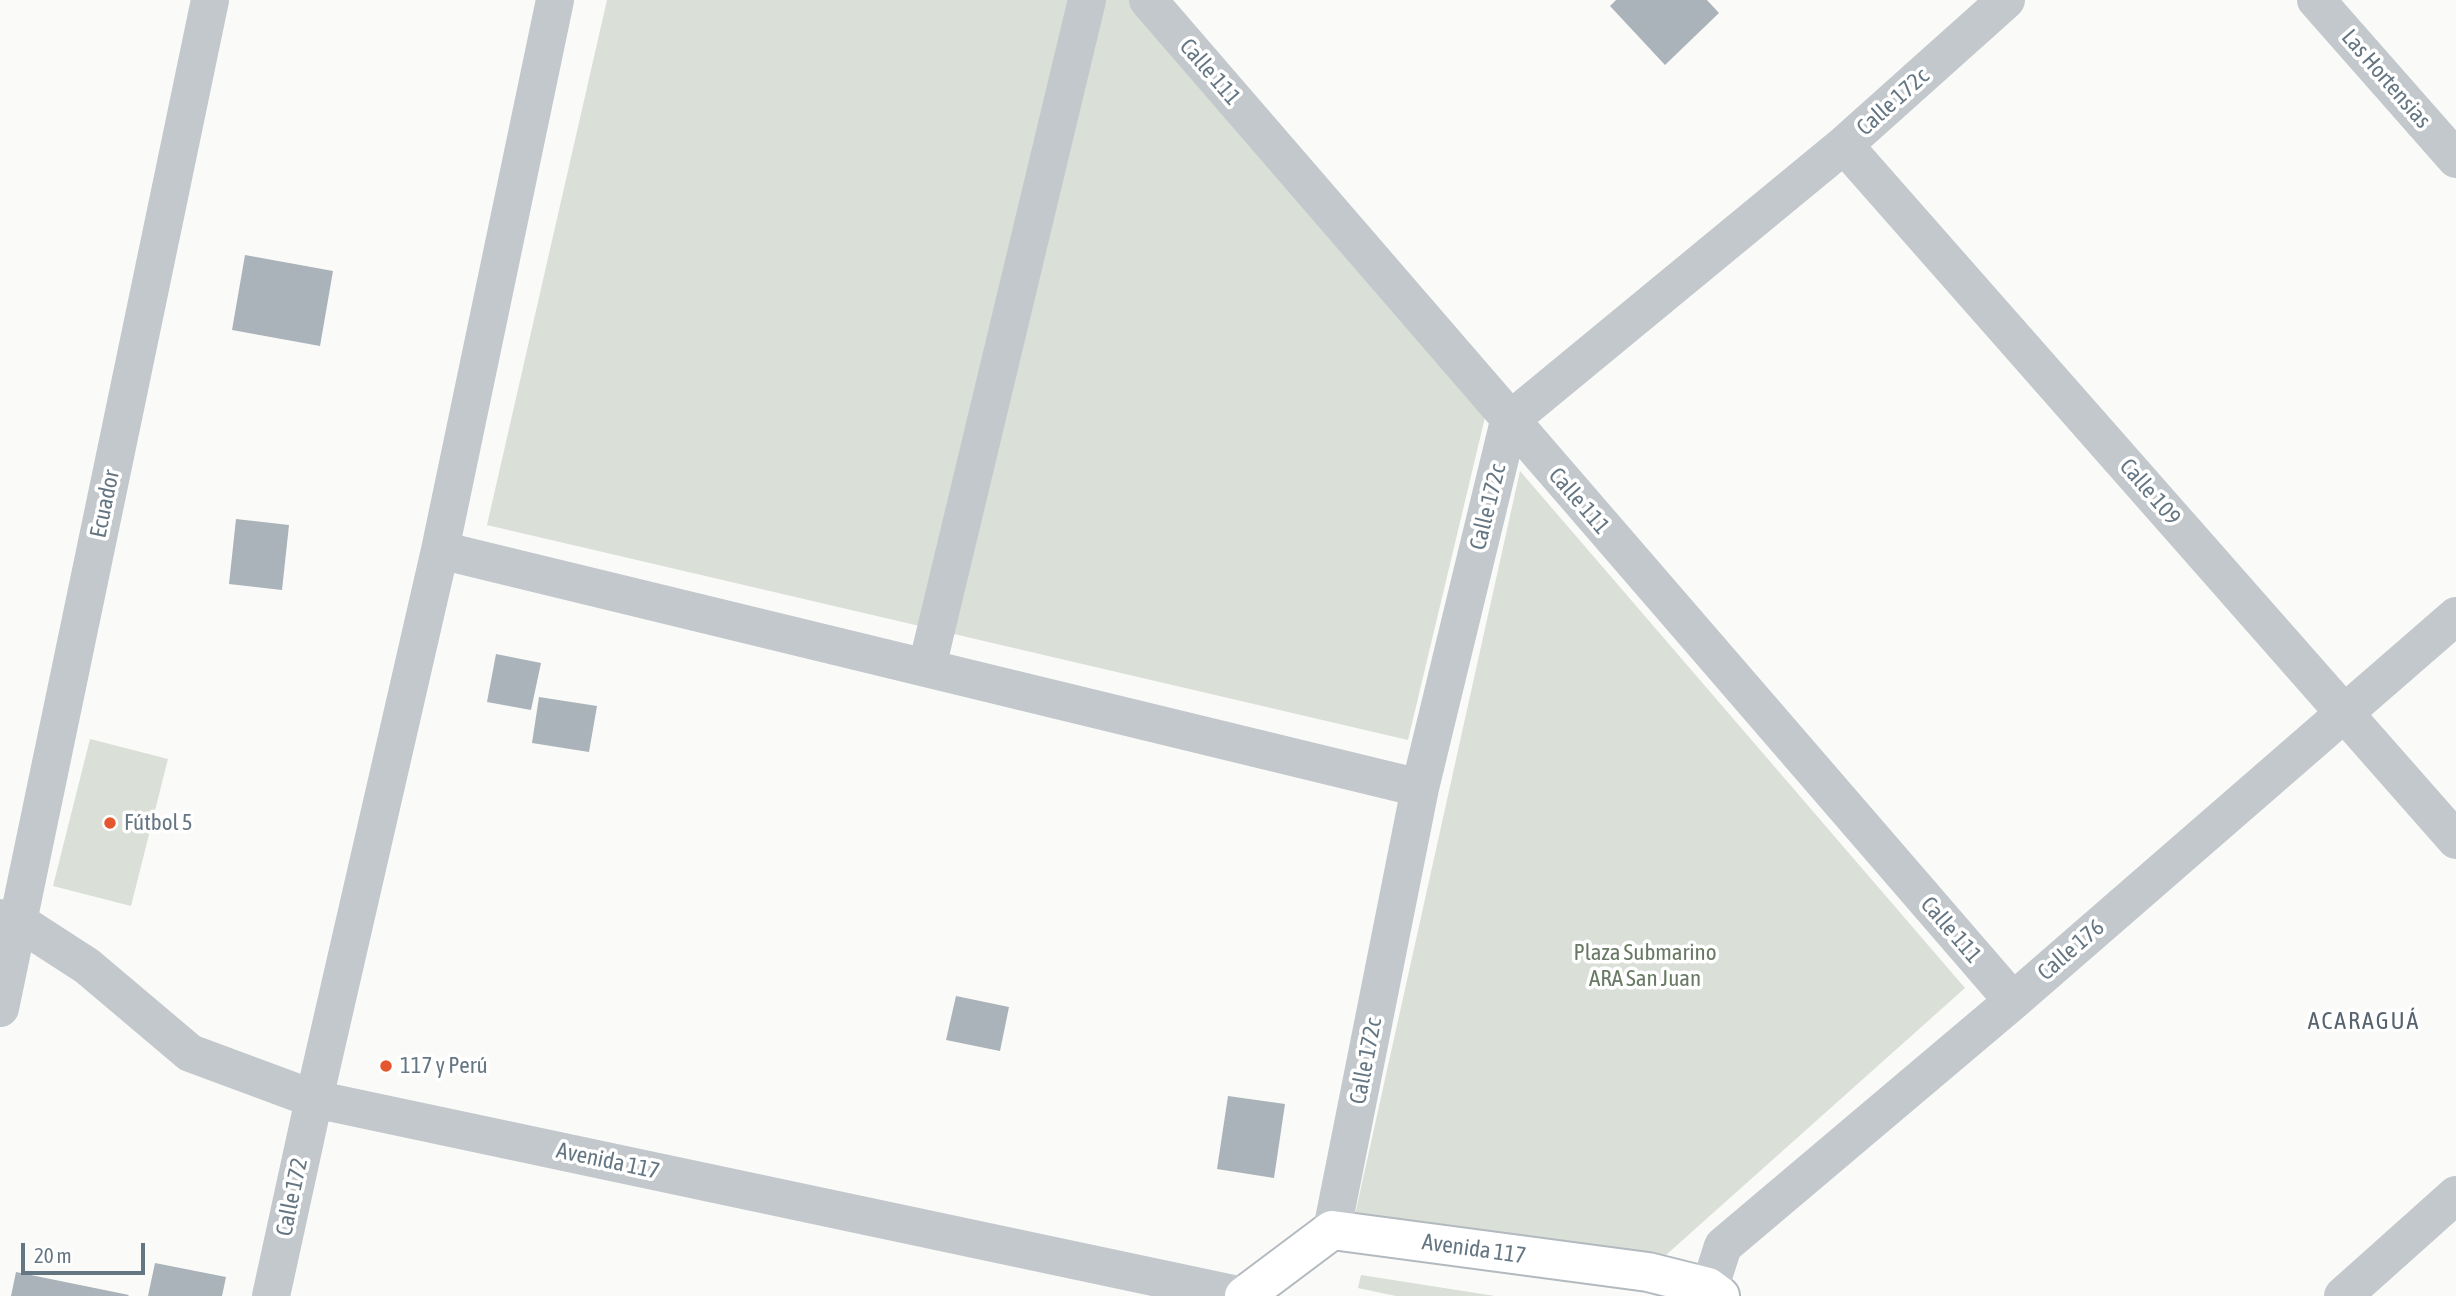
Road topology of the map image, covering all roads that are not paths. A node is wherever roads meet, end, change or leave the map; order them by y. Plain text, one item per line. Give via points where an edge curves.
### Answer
1 (210, 0) edge
2 (555, 0) edge
3 (1087, 0) edge
4 (1148, 0) edge
5 (2316, 0) edge
6 (2004, 1) edge
7 (1844, 145) junction
8 (2456, 159) edge
9 (1509, 421) junction
10 (440, 550) junction
11 (2456, 616) edge
12 (927, 667) junction
13 (2344, 713) junction
14 (1420, 788) junction
15 (2456, 840) edge
16 (9, 920) edge
17 (2012, 1001) junction
18 (0, 1008) edge
19 (314, 1098) junction
20 (2456, 1195) edge
21 (1332, 1230) junction
22 (1712, 1293) edge
23 (271, 1296) edge
24 (1243, 1296) edge
25 (2343, 1296) edge

1 - 16 street, Ecuador
2 - 10 street, Calle 172
3 - 12 street
4 - 9 street, Calle 111
5 - 8 street, Las Hortensias
6 - 7 street, Calle 172c
7 - 9 street, Calle 172c
7 - 13 street, Calle 109
9 - 14 street, Calle 172c
9 - 17 street, Calle 111
10 - 12 street
10 - 19 street, Calle 172
11 - 13 street, Calle 176
12 - 14 street
13 - 15 street, Calle 109
13 - 17 street, Calle 176
14 - 21 street, Calle 172c
16 - 18 street, Ecuador
16 - 19 street, Avenida 117 via 87,966 190,1053
17 - 22 street, Calle 176 via 1723,1246
19 - 23 street, Calle 172
19 - 24 street, Avenida 117
20 - 25 street
21 - 22 main road, Avenida 117 via 1648,1272
21 - 24 main road, Avenida 117

